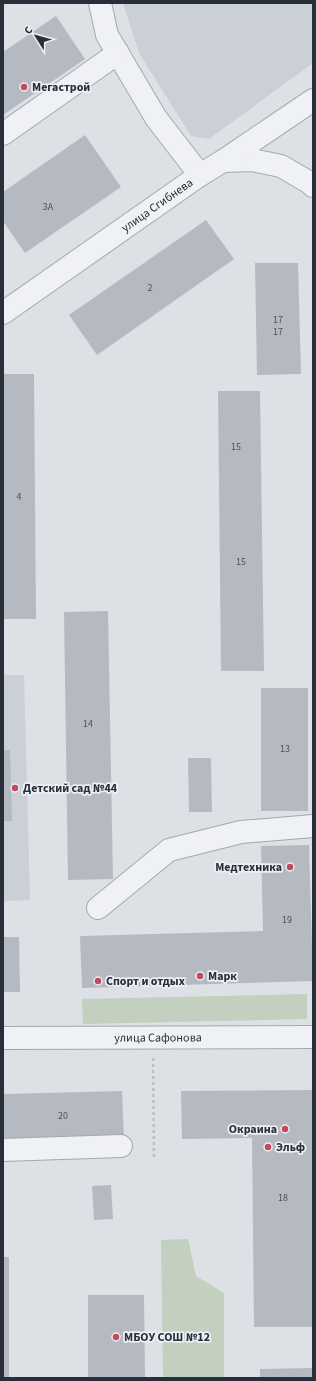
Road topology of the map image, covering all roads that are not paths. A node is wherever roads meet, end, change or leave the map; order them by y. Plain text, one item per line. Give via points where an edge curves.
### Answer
1 (100, 3) edge
2 (118, 53) junction
3 (313, 100) edge
4 (3, 134) edge
5 (223, 161) junction
6 (200, 175) junction
7 (313, 186) edge
8 (6, 304) edge
9 (313, 826) edge
10 (98, 908) dead end
11 (313, 1037) edge
12 (3, 1038) edge
13 (121, 1146) dead end
14 (3, 1150) edge

1 - 2 street via 107,35
2 - 4 street
2 - 6 street via 156,118
3 - 5 street, улица Сгибнева
5 - 6 street, улица Сгибнева
5 - 7 street via 252,160 281,166
6 - 8 street, улица Сгибнева
9 - 10 street via 241,832 170,850
11 - 12 street, улица Сафонова
13 - 14 street

